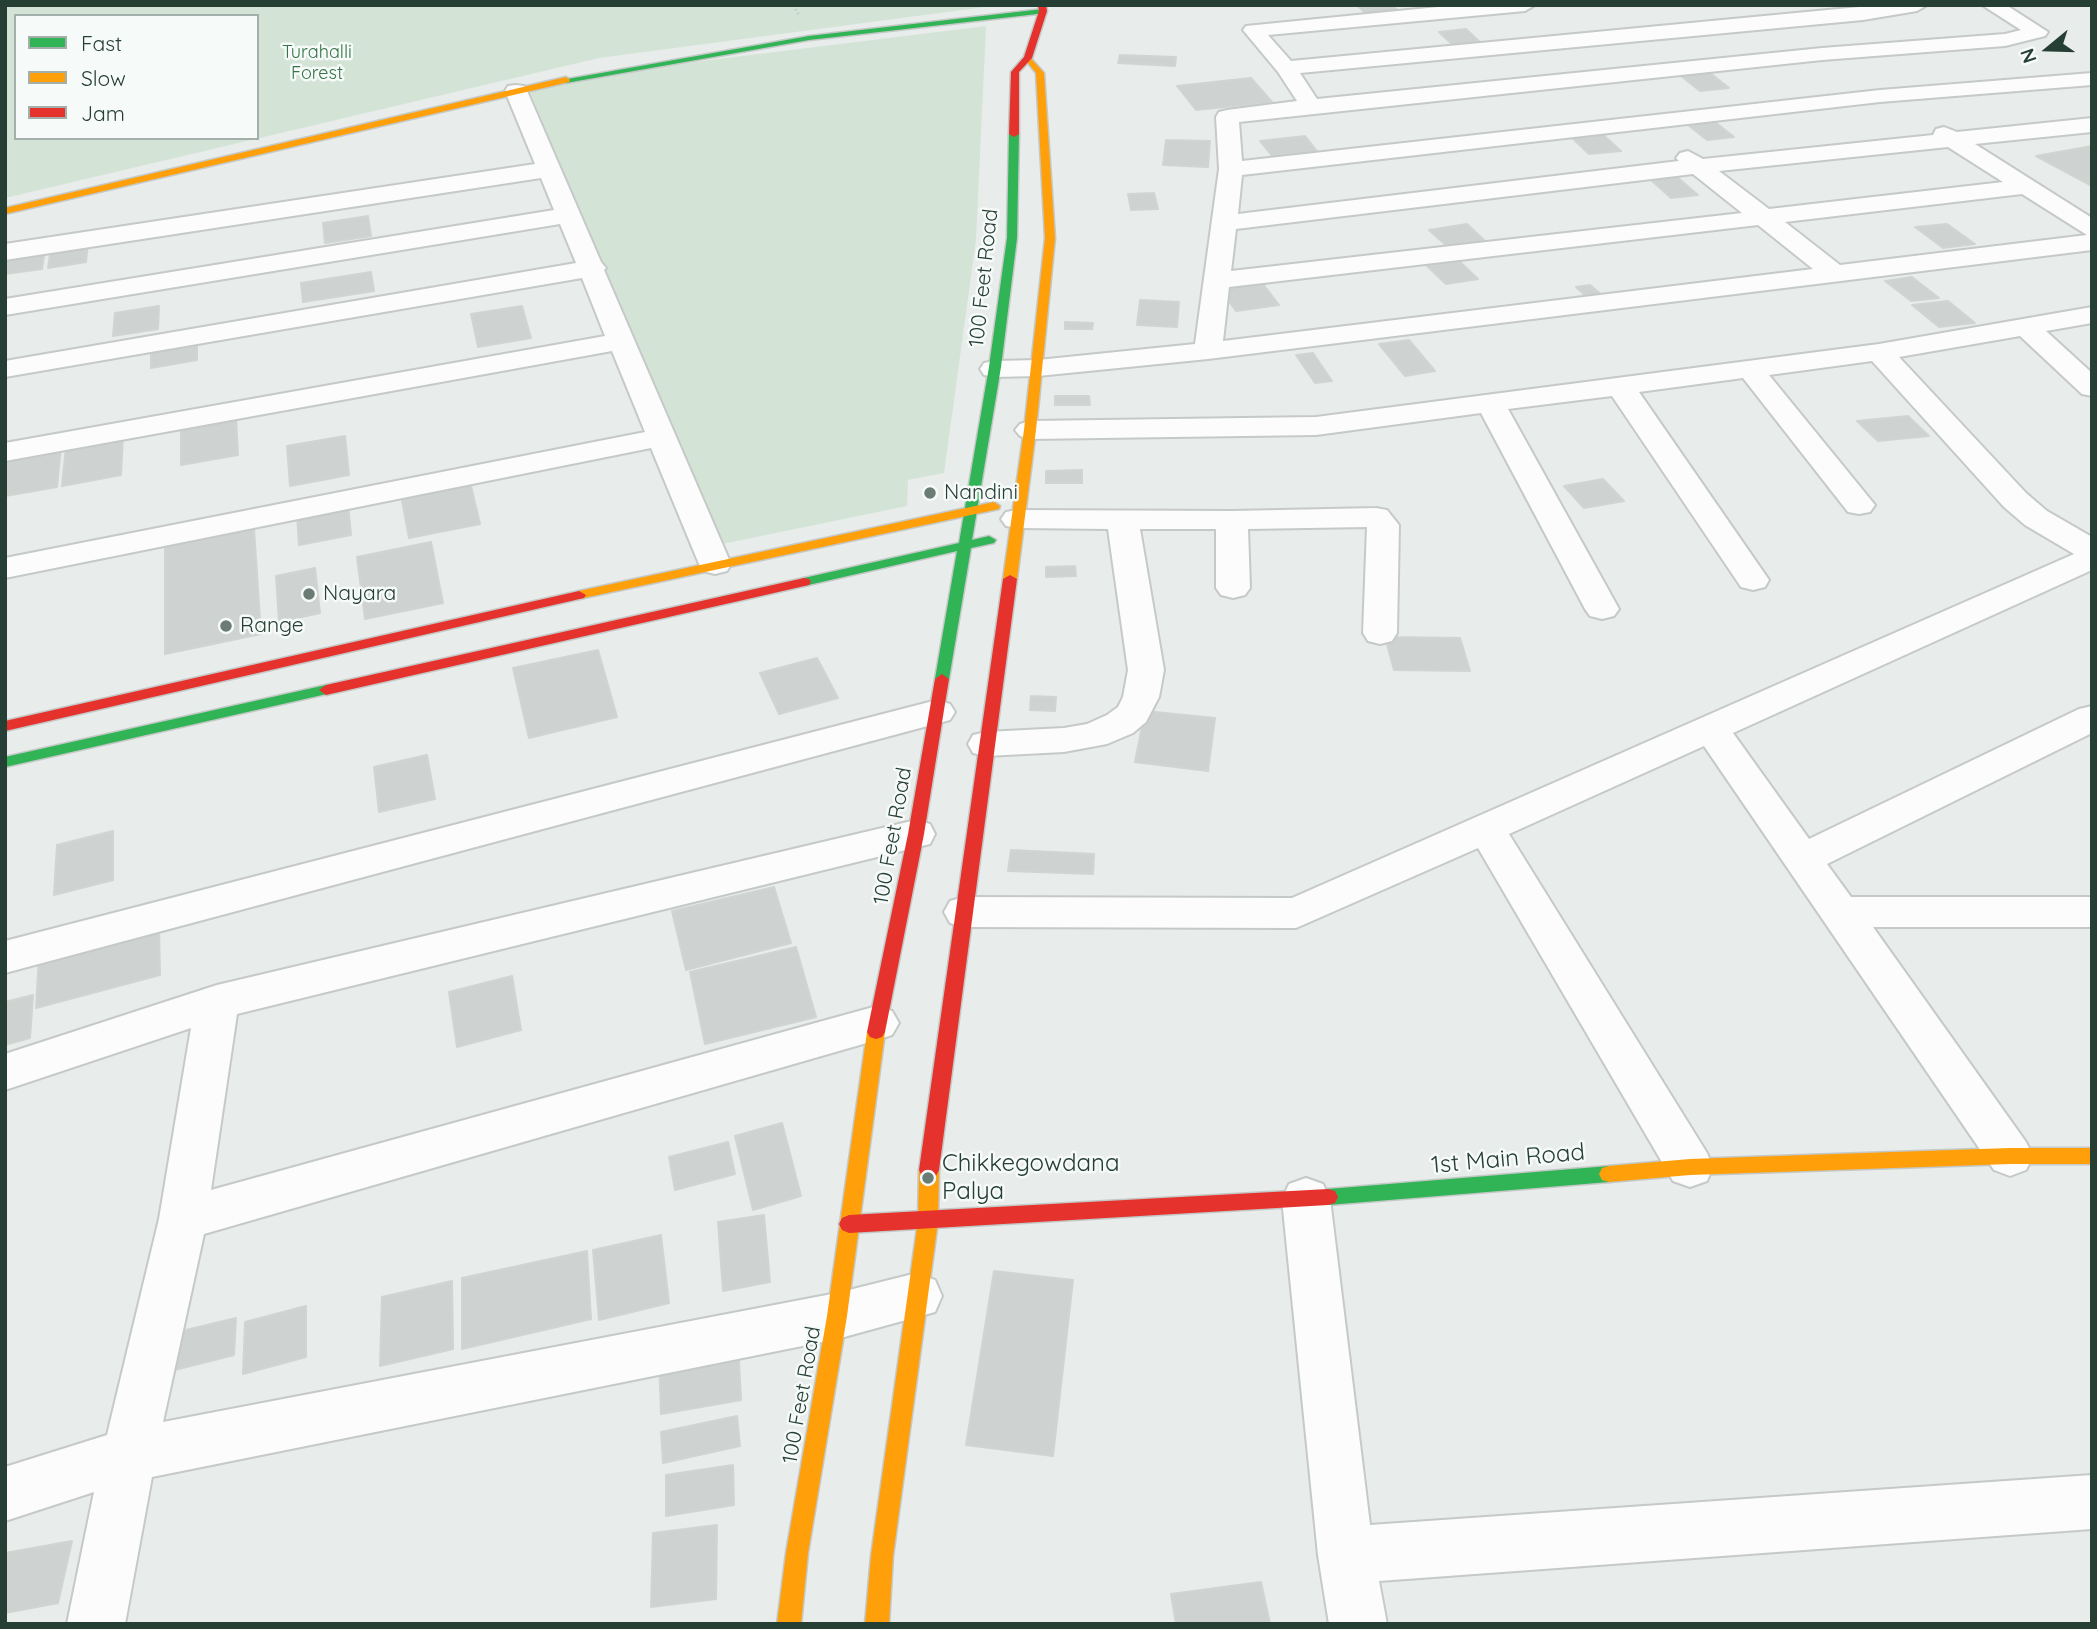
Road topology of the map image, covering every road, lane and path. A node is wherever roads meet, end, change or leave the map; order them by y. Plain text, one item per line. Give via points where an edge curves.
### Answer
1 (1525, 5) edge
2 (1917, 5) edge
3 (1992, 5) edge
4 (1042, 8) edge
5 (1543, 43) junction
6 (1822, 54) junction
7 (1028, 58) junction
8 (1286, 68) junction
9 (1589, 79) junction
10 (2092, 79) edge
11 (516, 91) junction
12 (1880, 96) junction
13 (1311, 106) junction
14 (1642, 125) junction
15 (2092, 125) edge
16 (1952, 140) junction
17 (1699, 166) junction
18 (551, 169) junction
19 (1231, 169) junction
20 (2025, 187) junction
21 (5, 211) edge
22 (570, 215) junction
23 (1763, 217) junction
24 (1224, 222) junction
25 (2092, 229) edge
26 (2092, 242) edge
27 (5, 252) edge
28 (593, 268) junction
29 (1835, 274) junction
30 (1216, 281) junction
31 (5, 307) edge
32 (2092, 315) edge
33 (2025, 326) junction
34 (623, 341) junction
35 (1208, 351) junction
36 (1879, 352) junction
37 (1038, 368) junction
38 (5, 369) edge
39 (994, 369) junction
40 (1750, 369) junction
41 (1620, 386) junction
42 (2092, 388) edge
43 (1490, 403) junction
44 (1030, 430) junction
45 (663, 437) junction
46 (5, 452) edge
47 (1859, 505) dead end
48 (972, 510) junction
49 (1017, 518) junction
50 (1122, 520) junction
51 (1232, 520) junction
52 (967, 545) junction
53 (2092, 551) edge
54 (2092, 558) edge
55 (715, 564) junction
56 (5, 568) edge
57 (1753, 580) dead end
58 (1233, 588) dead end
59 (1602, 609) dead end
60 (1380, 633) dead end
61 (276, 682) junction
62 (936, 712) junction
63 (2092, 718) edge
64 (5, 726) edge
65 (1710, 727) junction
66 (986, 744) junction
67 (5, 762) edge
68 (1486, 828) junction
69 (916, 834) junction
70 (1802, 859) junction
71 (964, 912) junction
72 (1840, 912) junction
73 (2092, 912) edge
74 (5, 957) edge
75 (217, 1002) junction
76 (877, 1023) junction
77 (5, 1072) edge
78 (2010, 1156) junction
79 (2092, 1156) edge
80 (1690, 1167) junction
81 (1306, 1199) junction
82 (183, 1219) junction
83 (928, 1221) junction
84 (849, 1224) junction
85 (917, 1296) junction
86 (837, 1316) junction
87 (129, 1455) junction
88 (5, 1494) edge
89 (2092, 1503) edge
90 (1346, 1555) junction
91 (96, 1624) edge
92 (789, 1624) edge
93 (877, 1624) edge
94 (1358, 1624) edge

1 - 8 street via 1253,30
2 - 5 street
3 - 6 street via 2038,32 2005,40
4 - 7 main road, 100 Feet Road
4 - 11 main road via 809,38
5 - 8 street
5 - 9 street
6 - 9 street
6 - 12 street
7 - 37 main road via 1040,73 1051,238
7 - 39 main road, 100 Feet Road via 1015,72 1012,238
8 - 13 street
9 - 13 street
9 - 14 street
10 - 12 street
11 - 18 street
11 - 21 main road
12 - 14 street
12 - 16 street
13 - 19 street via 1227,117
14 - 17 street
14 - 19 street
15 - 16 street
16 - 17 street
16 - 20 street
17 - 23 street
17 - 24 street
18 - 22 street
18 - 27 street
19 - 24 street
20 - 23 street
20 - 25 street
22 - 28 street
22 - 31 street
23 - 29 street
23 - 30 street
24 - 30 street
26 - 29 street
28 - 34 street
28 - 38 street
29 - 35 street
30 - 35 street
32 - 33 street
33 - 36 street
33 - 42 street
34 - 45 street
34 - 46 street
35 - 37 street
36 - 40 street
36 - 53 street via 2015,500
37 - 39 street
37 - 44 main road
39 - 48 main road, 100 Feet Road
40 - 41 street
40 - 47 street
41 - 43 street
41 - 57 street
43 - 44 street via 1316,426
43 - 59 street
44 - 49 main road
45 - 55 street
45 - 56 street
48 - 49 main road
48 - 52 main road, 100 Feet Road
48 - 55 main road
49 - 50 street
49 - 52 main road
49 - 66 main road
50 - 51 street
50 - 66 street via 1146,670 1133,715 1094,735
51 - 58 street
51 - 60 street via 1368,515 1381,520
52 - 61 main road
52 - 62 main road, 100 Feet Road
54 - 65 street
55 - 61 main road
61 - 64 main road
61 - 67 main road
62 - 69 main road, 100 Feet Road
62 - 74 street
63 - 70 street
65 - 68 street
65 - 70 street
66 - 71 main road
68 - 71 street via 1296,913
68 - 80 street
69 - 75 street
69 - 76 main road, 100 Feet Road
70 - 72 street
71 - 83 main road via 928,1178
72 - 73 street
72 - 78 street
75 - 77 street
75 - 82 street
76 - 82 street
76 - 84 main road, 100 Feet Road
78 - 79 main road, 1st Main Road
78 - 80 main road, 1st Main Road
80 - 81 main road, 1st Main Road
81 - 83 main road, 1st Main Road
81 - 90 street
82 - 87 street
83 - 84 main road, 1st Main Road
83 - 85 main road
84 - 86 main road, 100 Feet Road
85 - 86 street
85 - 93 main road
86 - 87 street
86 - 92 main road, 100 Feet Road
87 - 88 street
87 - 91 street
89 - 90 street
90 - 94 street

